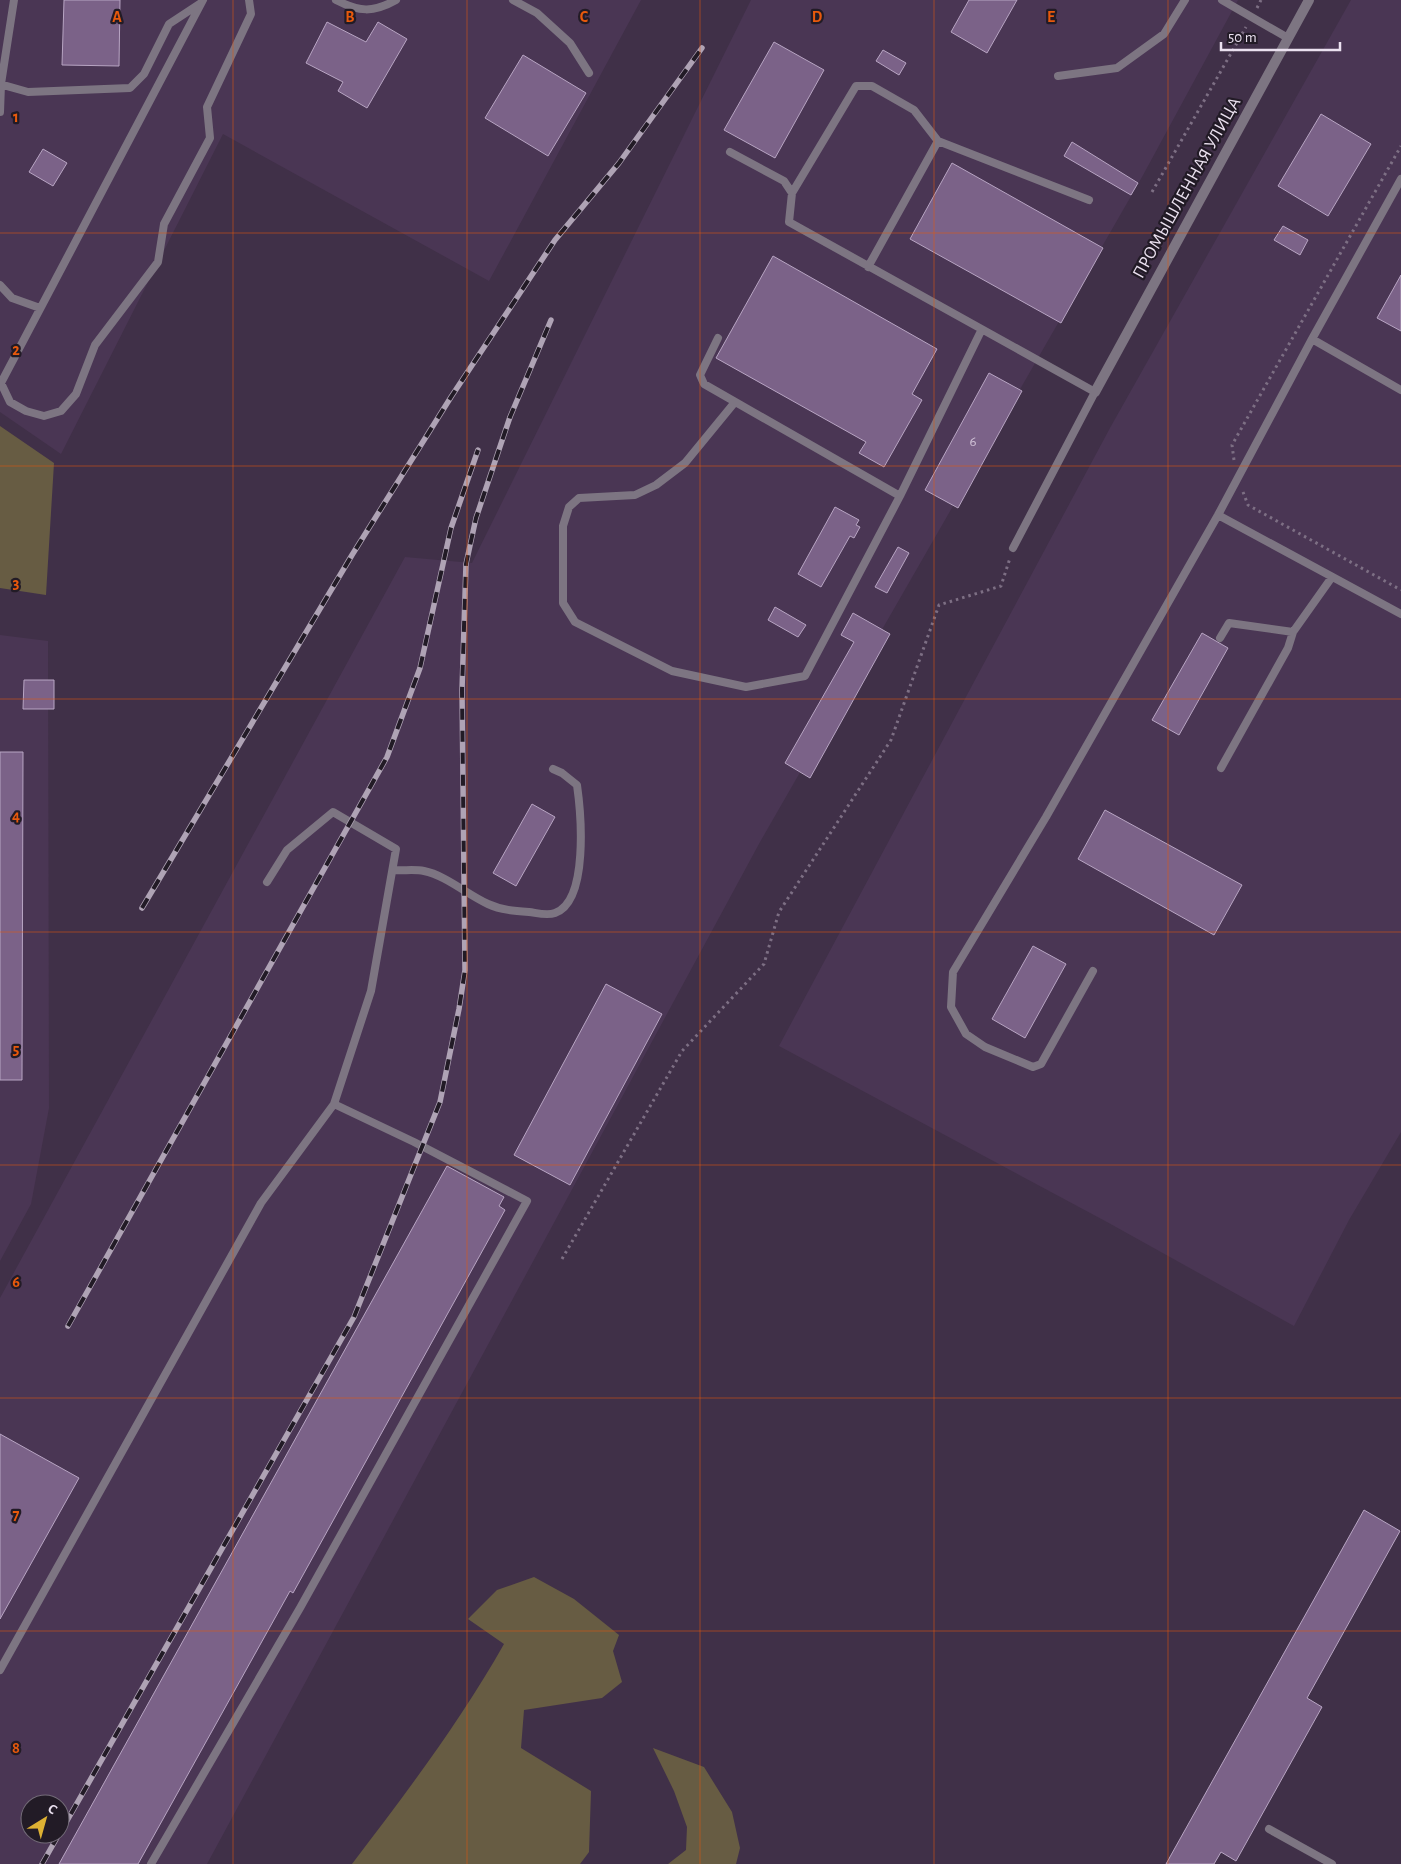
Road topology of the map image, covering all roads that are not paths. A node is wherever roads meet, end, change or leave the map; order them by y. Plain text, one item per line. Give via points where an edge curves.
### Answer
1 (14, 0) edge
2 (249, 0) edge
3 (336, 0) edge
4 (396, 0) edge
5 (514, 0) edge
6 (1184, 0) edge
7 (1222, 0) edge
8 (1309, 0) edge
9 (203, 1) edge
10 (1288, 38) junction
11 (588, 73) dead end
12 (1058, 76) dead end
13 (1, 84) edge
14 (0, 112) edge
15 (938, 141) junction
16 (730, 152) dead end
17 (1401, 179) edge
18 (792, 193) junction
19 (1089, 200) dead end
20 (868, 267) junction
21 (0, 285) edge
22 (40, 308) junction
23 (981, 331) junction
24 (718, 338) dead end
25 (1312, 338) junction
26 (1401, 390) edge
27 (1095, 392) junction
28 (735, 402) junction
29 (900, 496) junction
30 (1218, 515) junction
31 (1013, 548) road end
32 (1332, 577) junction
33 (1401, 614) edge
34 (1293, 632) junction
35 (1220, 638) dead end
36 (1221, 768) dead end
37 (553, 769) dead end
38 (393, 870) junction
39 (267, 882) dead end
40 (1093, 971) dead end
41 (334, 1104) junction
42 (0, 1670) edge
43 (1270, 1829) dead end
44 (151, 1864) edge
45 (1332, 1864) edge

1 - 13 lane
2 - 22 lane via 251,14 206,107 210,138 164,224 158,262 95,345 76,394 61,411 44,416 10,402 2,383
3 - 4 lane via 368,11
5 - 11 lane via 537,13 570,43
6 - 12 lane via 1164,34 1117,68
7 - 10 lane
8 - 10 street, ПРОМЫШЛЕННАЯ УЛИЦА
9 - 13 lane via 169,24 144,74 130,88 28,92
9 - 22 lane
10 - 27 street, ПРОМЫШЛЕННАЯ УЛИЦА
13 - 14 lane
15 - 18 lane via 914,110 872,86 856,86
15 - 19 lane
15 - 20 lane
16 - 18 lane via 784,182
17 - 25 lane
18 - 20 lane via 789,222
20 - 23 lane
21 - 22 lane via 12,298
23 - 27 lane
23 - 29 lane
24 - 28 lane via 700,375 704,384
25 - 26 lane
25 - 30 lane
27 - 31 lane
28 - 29 lane
28 - 29 lane via 684,463 656,486 635,495 579,498 570,507 563,526 563,603 575,622 672,672 746,687 805,676
30 - 32 lane
30 - 40 lane via 1046,818 953,972 951,1007 972,1038 985,1047 1033,1067 1041,1064
32 - 33 lane
32 - 34 lane
34 - 35 lane via 1229,623
34 - 36 lane via 1288,648
37 - 38 lane via 577,785 580,806 579,874 575,890 564,908 545,915 510,911 488,904 425,871
38 - 39 lane via 396,849 333,812 287,850
38 - 41 lane via 371,991
41 - 42 lane via 261,1203
41 - 44 lane via 527,1201 300,1608
43 - 45 lane

